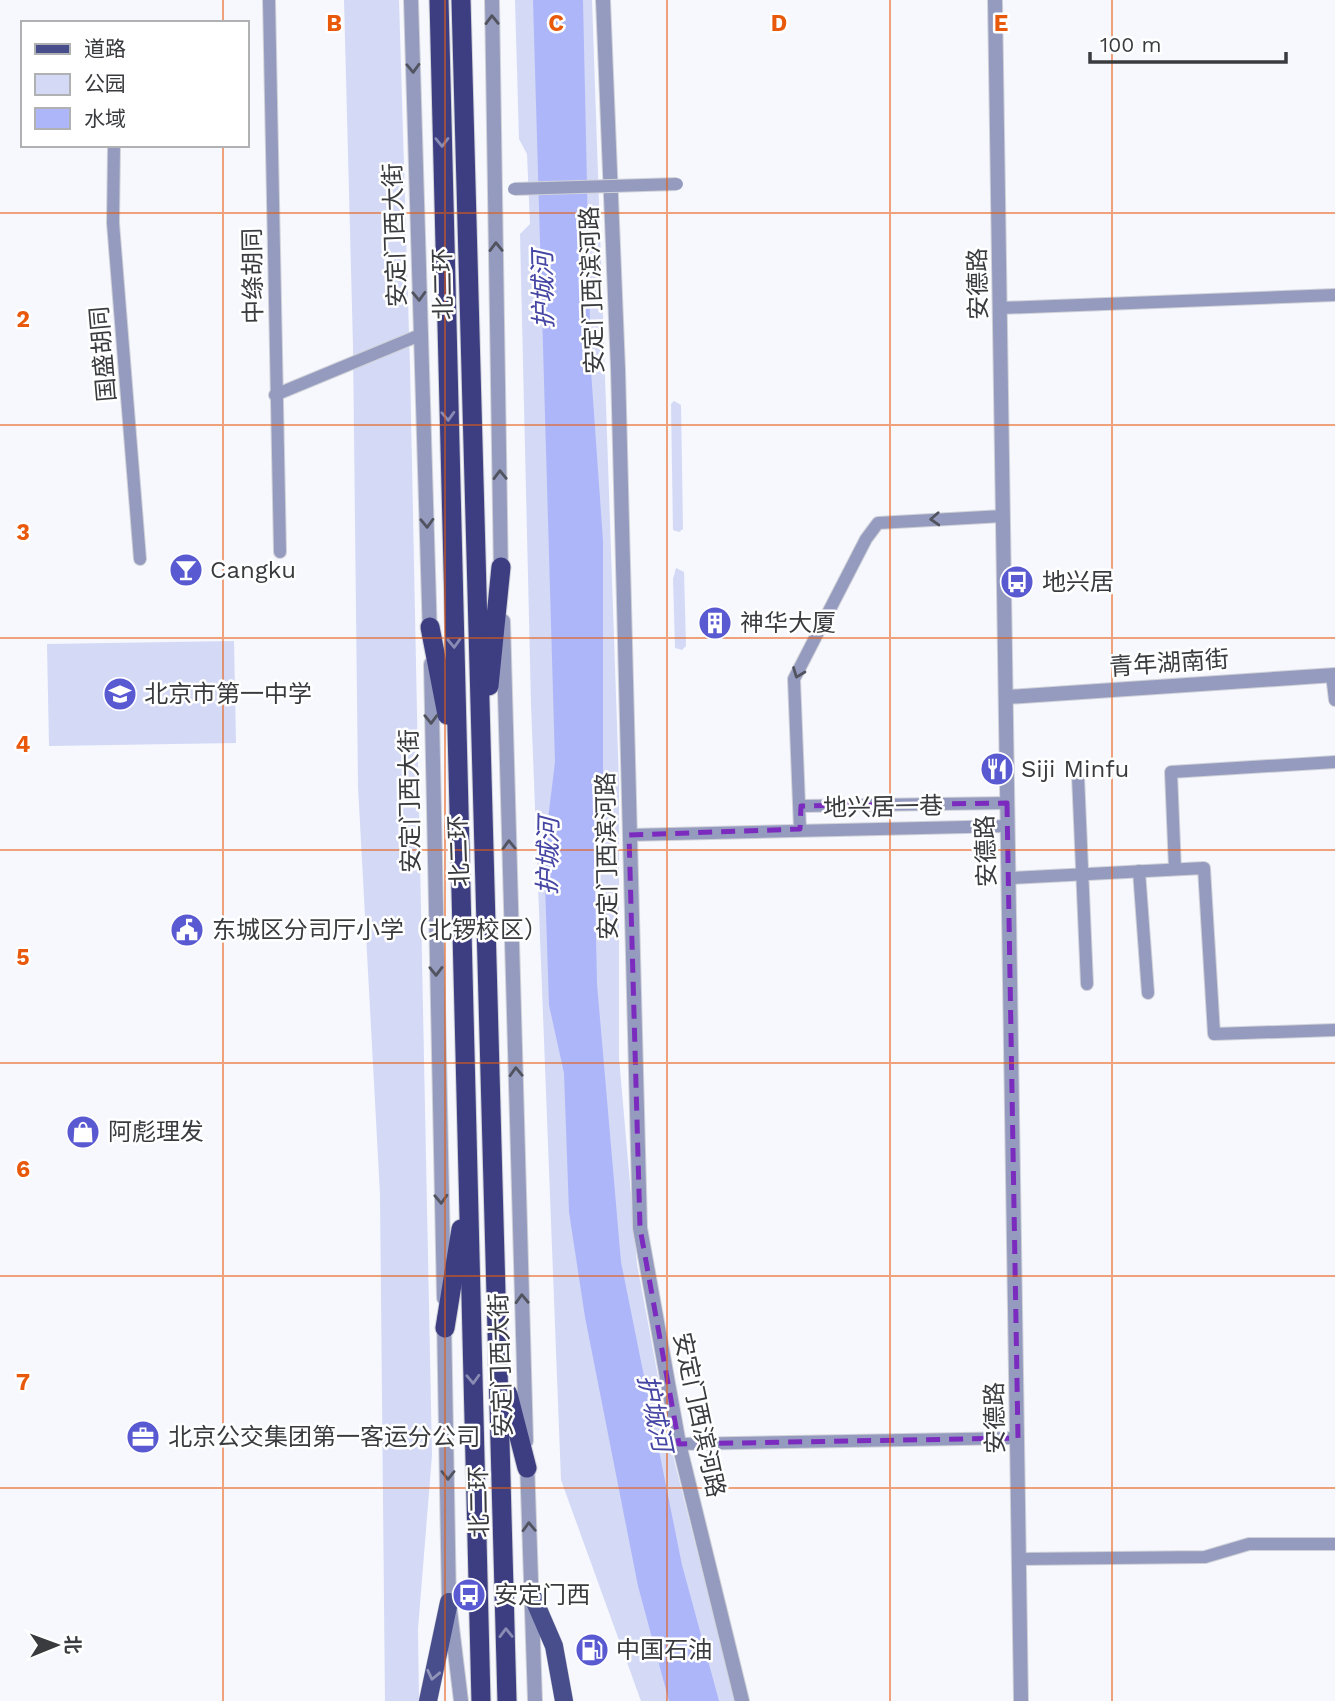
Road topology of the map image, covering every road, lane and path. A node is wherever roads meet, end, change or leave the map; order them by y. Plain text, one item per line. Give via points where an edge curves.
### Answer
1 (269, 0) edge
2 (411, 0) edge
3 (439, 0) edge
4 (461, 0) edge
5 (492, 0) edge
6 (603, 0) edge
7 (995, 0) edge
8 (114, 147) edge
9 (677, 184) dead end
10 (495, 190) junction
11 (1335, 295) edge
12 (1001, 308) junction
13 (421, 335) junction
14 (275, 395) junction
15 (1003, 516) junction
16 (280, 552) dead end
17 (139, 559) dead end
18 (501, 567) junction
19 (430, 626) junction
20 (1334, 675) edge
21 (1007, 697) junction
22 (1335, 700) edge
23 (1335, 762) edge
24 (481, 768) junction
25 (458, 772) junction
26 (1078, 776) dead end
27 (1007, 803) junction
28 (801, 806) junction
29 (1008, 826) junction
30 (800, 829) junction
31 (629, 835) junction
32 (1175, 869) junction
33 (1139, 871) junction
34 (1081, 874) junction
35 (1010, 878) junction
36 (1087, 984) dead end
37 (1148, 993) dead end
38 (1335, 1030) edge
39 (468, 1183) junction
40 (445, 1328) junction
41 (499, 1358) junction
42 (1018, 1438) junction
43 (679, 1444) junction
44 (527, 1468) junction
45 (1335, 1544) edge
46 (1019, 1559) junction
47 (532, 1595) junction
48 (449, 1602) junction
49 (428, 1701) edge
50 (461, 1701) edge
51 (481, 1701) edge
52 (508, 1701) edge
53 (535, 1701) edge
54 (564, 1701) edge
55 (742, 1701) edge
56 (1021, 1701) edge

1 - 14 street, 中绦胡同
2 -> 13 street, 安定门西大街
3 -> 25 highway, 北二环
4 - 24 highway, 北二环
10 -> 5 street, 安定门西大街
6 - 31 street, 安定门西滨河路 via 618,369
7 - 12 street, 安德路
8 - 17 street, 国盛胡同 via 113,223
9 - 10 street, bridge
18 -> 10 street, 安定门西大街
11 - 12 street
12 - 15 street, 安德路
13 - 14 street
13 -> 19 street, 安定门西大街
14 - 16 street, 中绦胡同
15 - 21 street, 安德路
15 -> 28 street via 878,523 866,539 794,679
18 - 24 highway
44 -> 18 street, 安定门西大街
19 - 25 highway
19 -> 40 street, 安定门西大街
20 - 21 street, 青年湖南街
20 - 22 street
21 - 27 street, 安德路
23 - 32 street via 1171,772
24 - 41 highway, 北二环
25 - 39 highway, 北二环
26 - 34 street
27 - 28 street, 地兴居一巷
27 - 29 street, 安德路
28 - 30 street
29 - 30 street, 地兴居一巷
29 - 35 street, 安德路
30 - 31 street, 地兴居一巷
31 - 43 street, 安定门西滨河路 via 640,1228
32 - 33 street
32 - 38 street via 1204,868 1214,1034
33 - 34 street
33 - 37 street
34 - 35 street
34 - 36 street
35 - 42 street, 安德路
39 - 40 highway
39 -> 51 highway, 北二环
40 -> 48 street, 安定门西大街
41 - 44 highway
52 -> 41 highway, 北二环
42 - 43 street
42 - 46 street, 安德路
43 - 55 street, 安定门西滨河路
47 -> 44 street, 安定门西大街
45 - 46 street via 1249,1545 1205,1557
46 - 56 street, 安德路
47 - 53 street, 安定门西大街
47 - 54 main road via 554,1646
48 -> 49 main road
48 - 50 street, 安定门西大街

